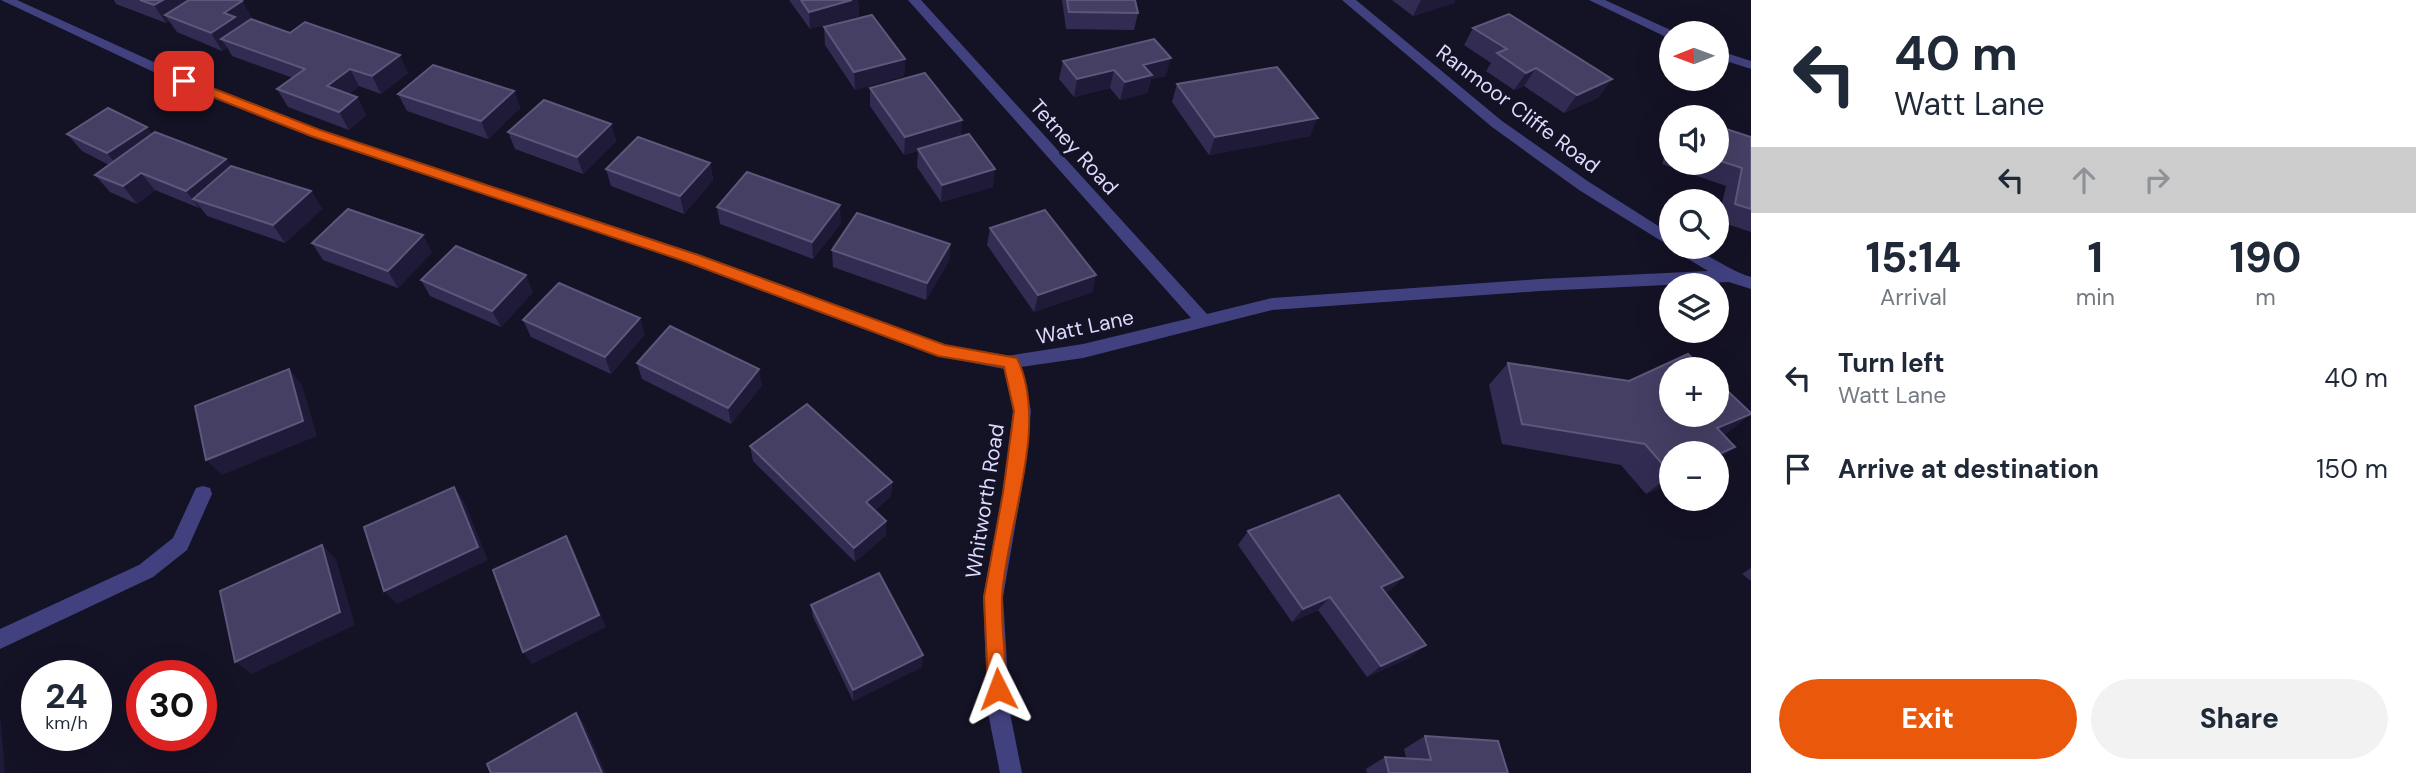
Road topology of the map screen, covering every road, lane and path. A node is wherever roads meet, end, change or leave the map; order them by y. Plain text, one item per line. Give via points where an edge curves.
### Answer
1 (7, 0) edge
2 (914, 0) edge
3 (1348, 0) edge
4 (1595, 0) edge
5 (1659, 29) edge
6 (1729, 58) edge
7 (1751, 65) edge
8 (1659, 233) edge
9 (1701, 259) edge
10 (1724, 273) edge
11 (1729, 276) edge
12 (1659, 279) edge
13 (1751, 283) edge
14 (1204, 321) junction
15 (1011, 362) junction
16 (203, 494) dead end
17 (0, 639) edge
18 (1011, 773) edge

1 - 15 street, Watt Lane via 184,81 316,133 692,258 944,351
2 - 14 street, Tetney Road
3 - 8 street, Ranmoor Cliffe Road via 1497,124
4 - 5 street
6 - 7 street
9 - 10 street
11 - 13 street
12 - 14 street, Watt Lane via 1272,303
14 - 15 street, Watt Lane via 1083,351
15 - 18 street, Whitworth Road via 1022,411 993,597 999,713
16 - 17 street via 180,544 146,571

